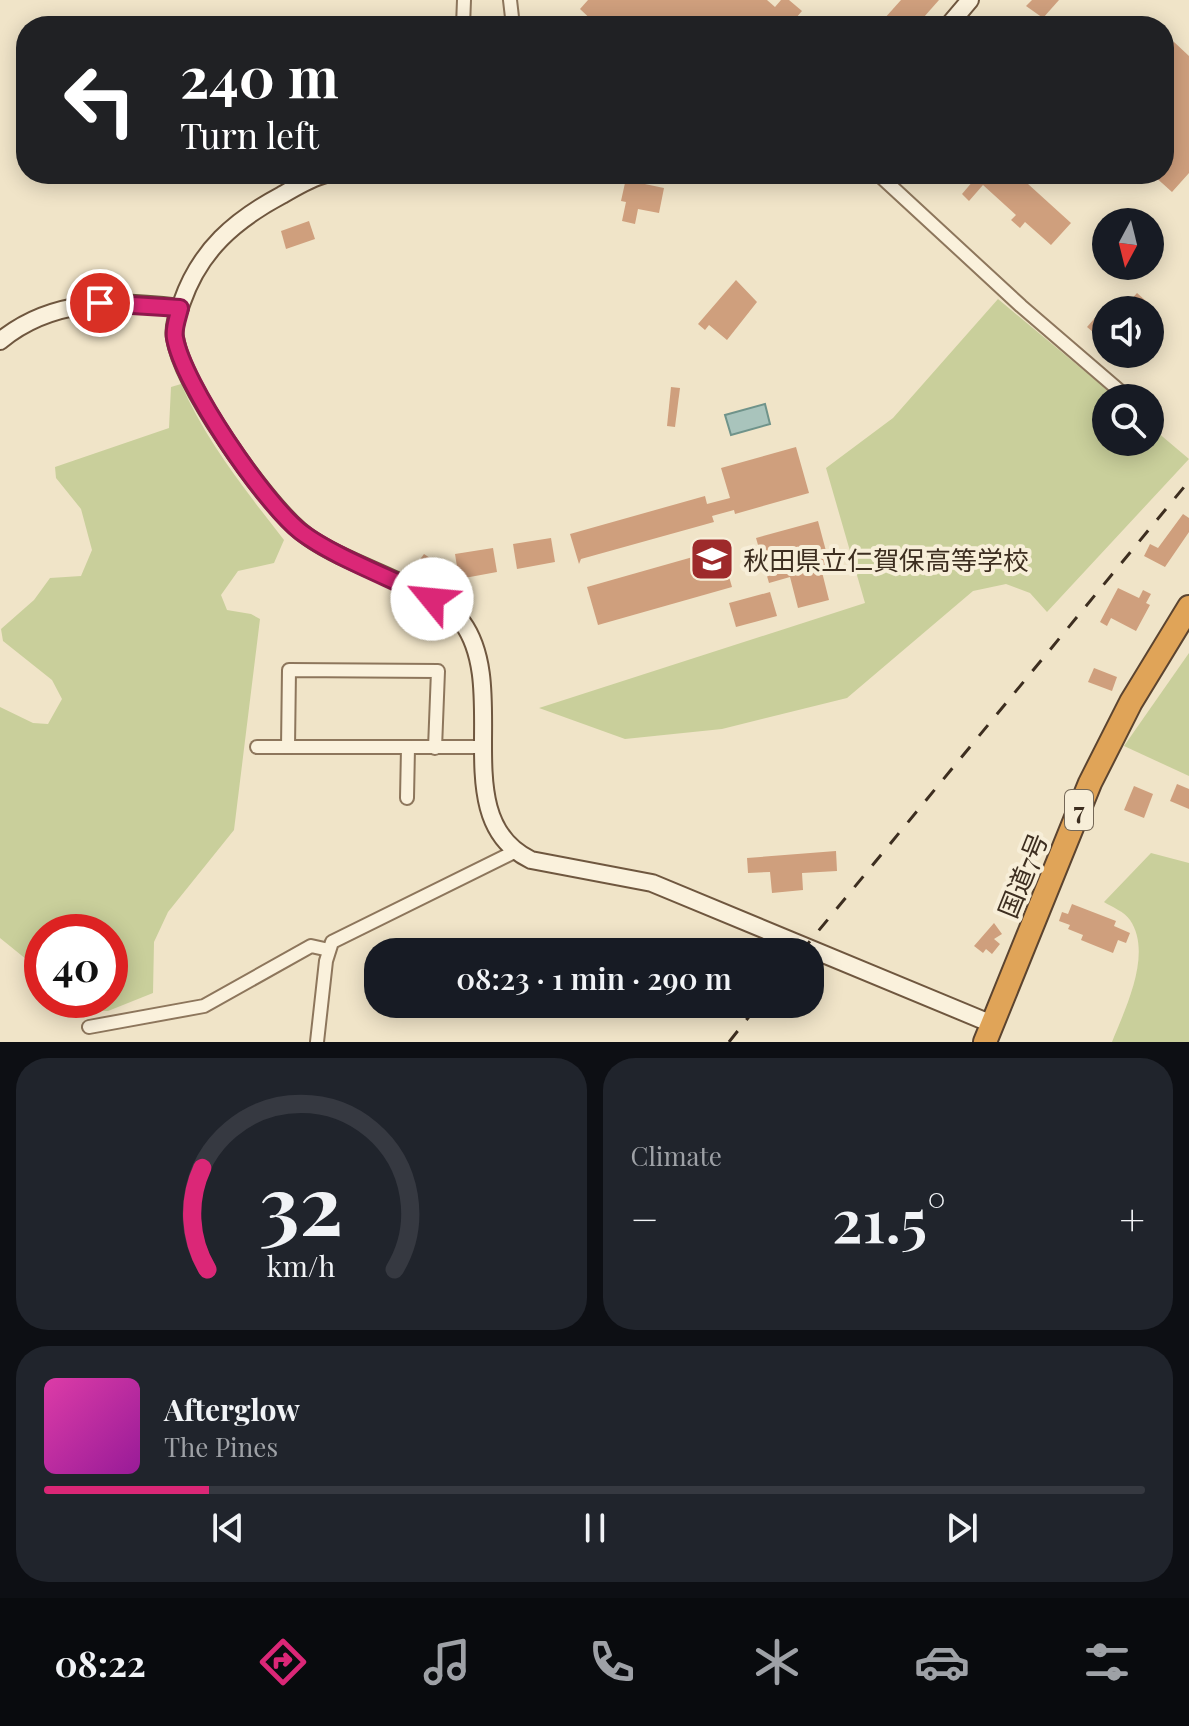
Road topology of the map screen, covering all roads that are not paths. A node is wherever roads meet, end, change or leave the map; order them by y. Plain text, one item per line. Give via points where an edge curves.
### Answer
1 (970, 0) edge
2 (956, 16) edge
3 (301, 184) edge
4 (889, 184) edge
5 (180, 308) junction
6 (0, 341) edge
7 (1112, 384) edge
8 (1189, 607) edge
9 (257, 747) dead end
10 (288, 747) junction
11 (485, 747) junction
12 (408, 748) junction
13 (435, 748) junction
14 (407, 798) dead end
15 (514, 852) junction
16 (329, 950) junction
17 (89, 1027) dead end
18 (988, 1033) edge
19 (317, 1042) edge

1 - 2 street
3 - 5 street via 217,239
4 - 7 street
5 - 6 street via 74,306 40,315
5 - 11 street via 174,336 184,363 269,499 301,532 432,599 461,620 475,646 483,682
8 - 18 highway, 国道7号 / 7 via 1090,783
9 - 10 street
10 - 12 street
10 - 13 street via 289,670 304,670 438,671
11 - 13 street
11 - 15 street via 482,779 491,814
12 - 13 street
12 - 14 street
15 - 16 street via 332,942
15 - 18 street via 531,860 652,883
16 - 17 street via 311,946 204,1006
16 - 19 street

